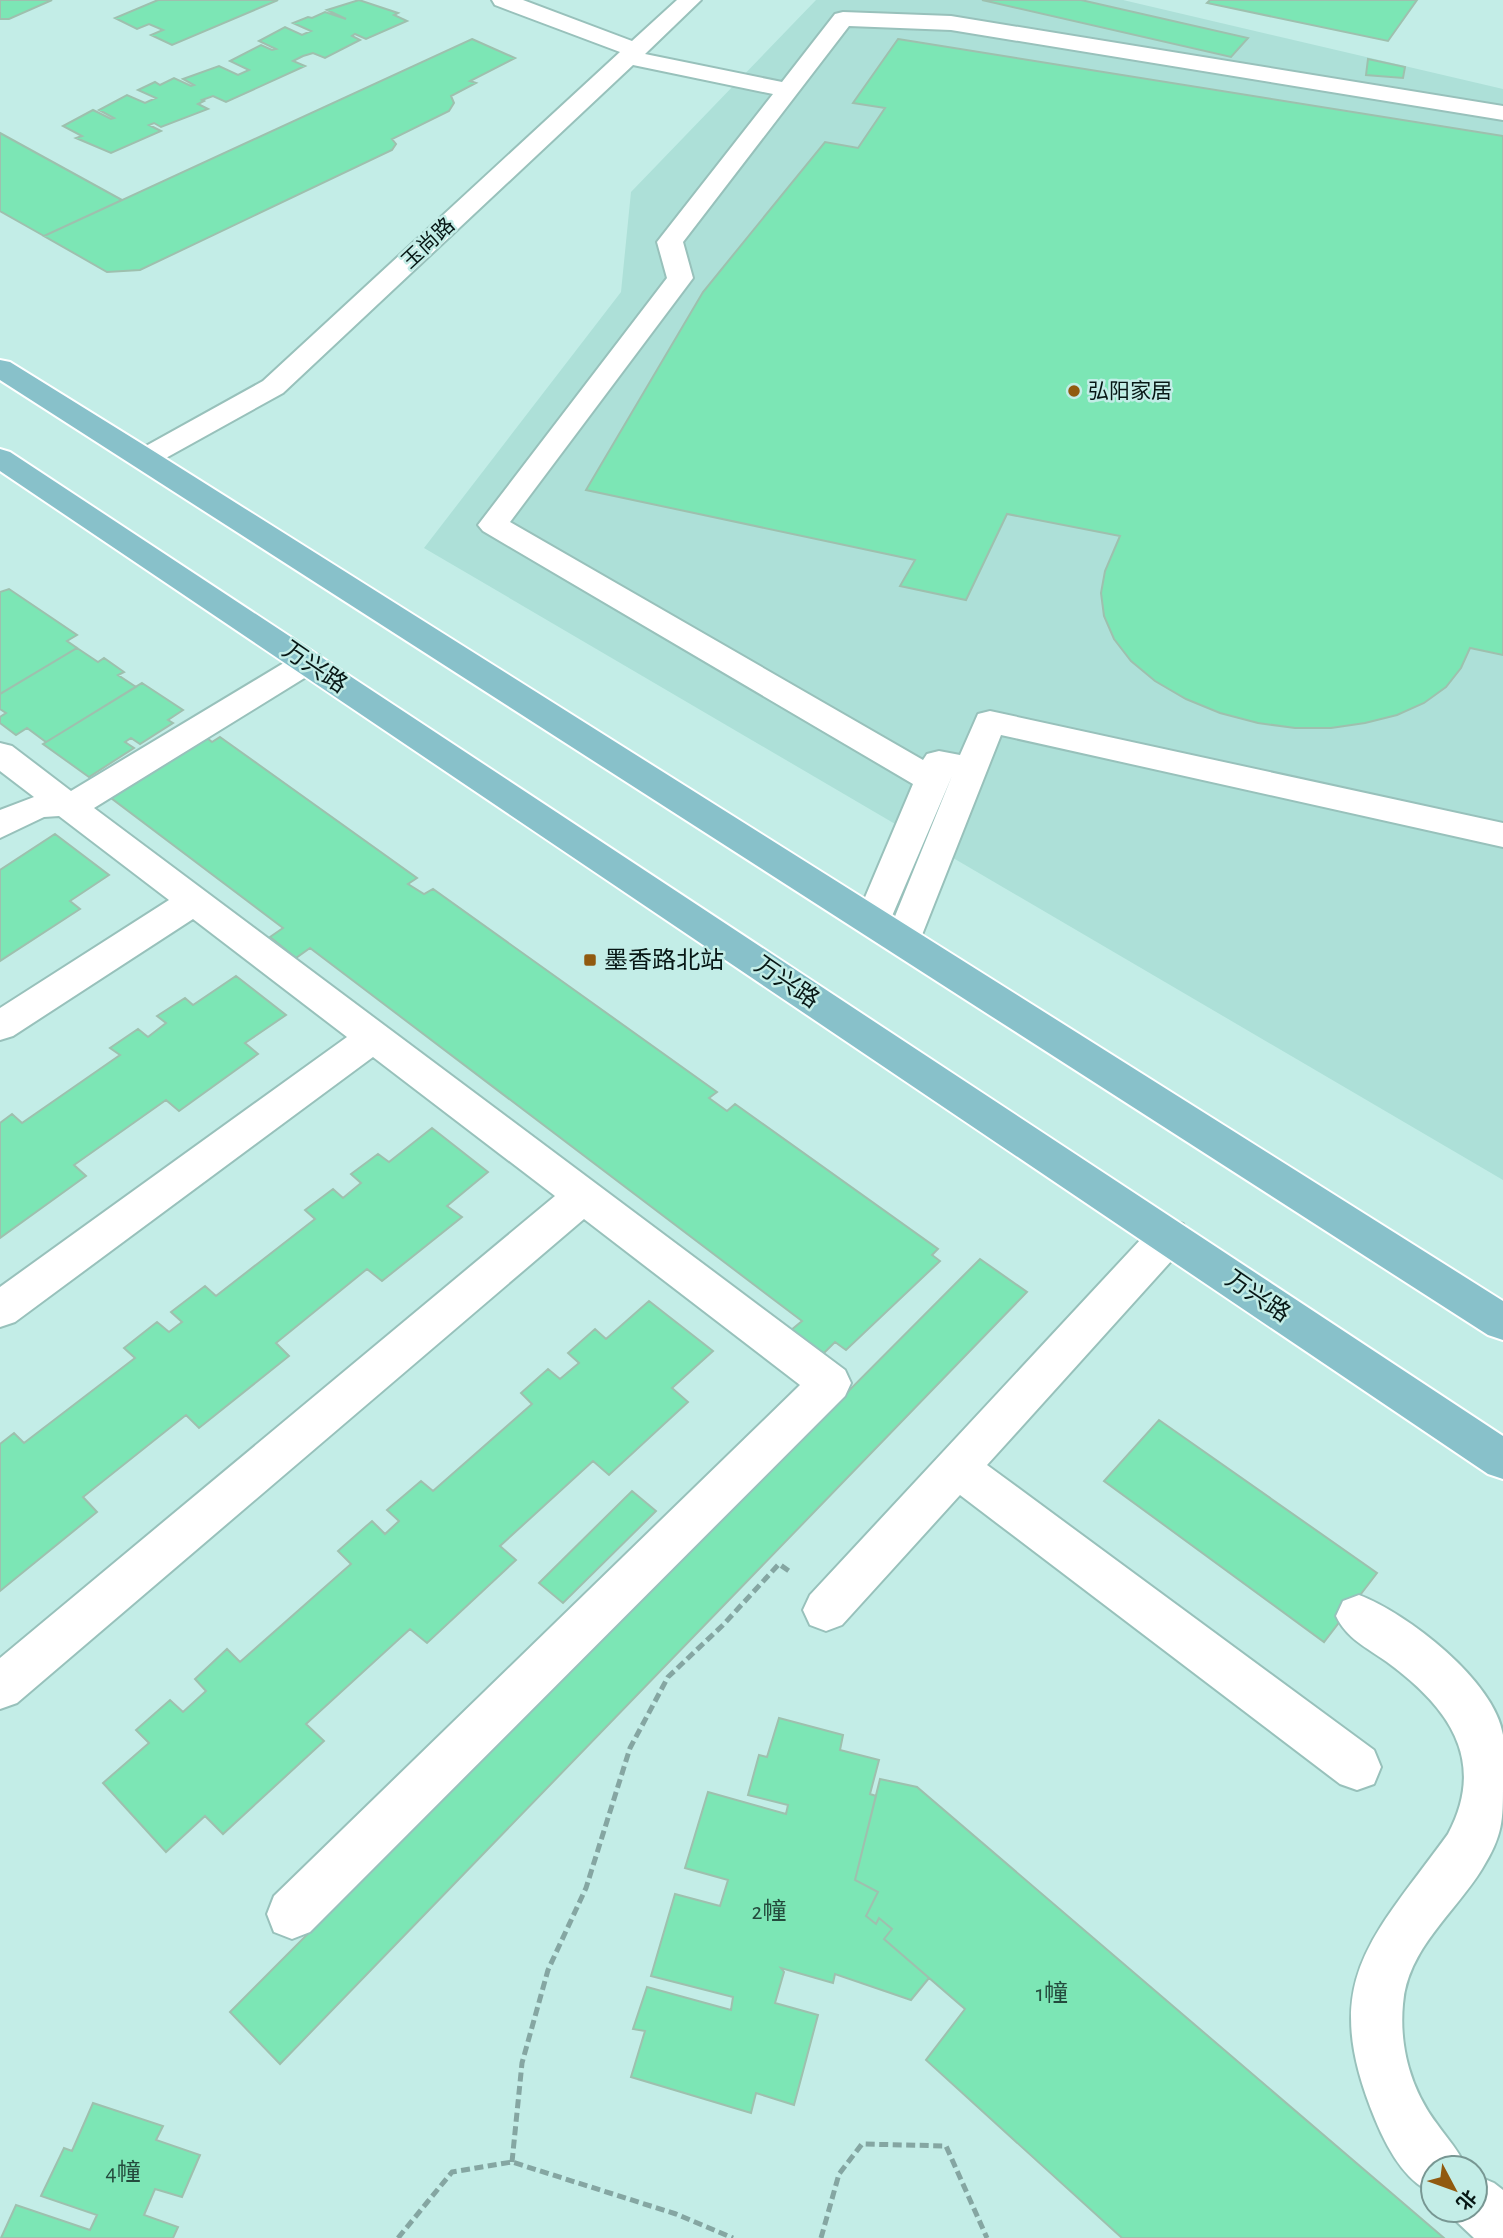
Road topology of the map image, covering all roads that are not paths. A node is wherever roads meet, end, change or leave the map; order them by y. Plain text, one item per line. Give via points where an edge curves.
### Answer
1 (503, 0) edge
2 (690, 0) edge
3 (632, 53) junction
4 (788, 90) junction
5 (1503, 113) edge
6 (0, 369) edge
7 (0, 458) edge
8 (145, 458) junction
9 (308, 662) junction
10 (0, 754) edge
11 (971, 769) junction
12 (932, 780) junction
13 (71, 807) junction
14 (0, 826) edge
15 (1503, 835) edge
16 (194, 901) junction
17 (873, 921) junction
18 (903, 941) junction
19 (0, 1026) edge
20 (374, 1037) junction
21 (583, 1196) junction
22 (1169, 1236) junction
23 (0, 1310) edge
24 (1503, 1323) edge
25 (1503, 1460) edge
26 (958, 1468) junction
27 (828, 1608) road end
28 (1359, 1616) dead end
29 (0, 1687) edge
30 (1357, 1767) dead end
31 (292, 1914) dead end
32 (1428, 2154) edge
33 (1489, 2214) edge
34 (1503, 2227) edge

1 - 3 street
2 - 3 street, 玉尚路
3 - 4 street
3 - 8 street, 玉尚路 via 273,387
4 - 5 street via 843,19 951,23
4 - 12 street via 670,242 680,278 493,525
6 - 8 main road
7 - 9 main road, 万兴路
8 - 17 main road
9 - 13 street
9 - 22 main road, 万兴路
10 - 13 street
11 - 12 street via 939,762
11 - 15 street via 990,722
11 - 18 street
12 - 17 street
13 - 14 street via 36,807
13 - 16 street
16 - 19 street
16 - 20 street
17 - 18 main road
18 - 24 main road
20 - 21 street
20 - 23 street
21 - 29 street
21 - 31 street via 830,1383
22 - 25 main road, 万兴路
22 - 26 street
26 - 27 street
26 - 30 street
28 - 32 street via 1429,1666 1455,1693 1476,1725 1487,1759 1489,1793 1481,1825 1466,1853 1406,1928 1385,1968 1376,2006 1378,2046 1388,2088 1404,2124
33 - 34 street

